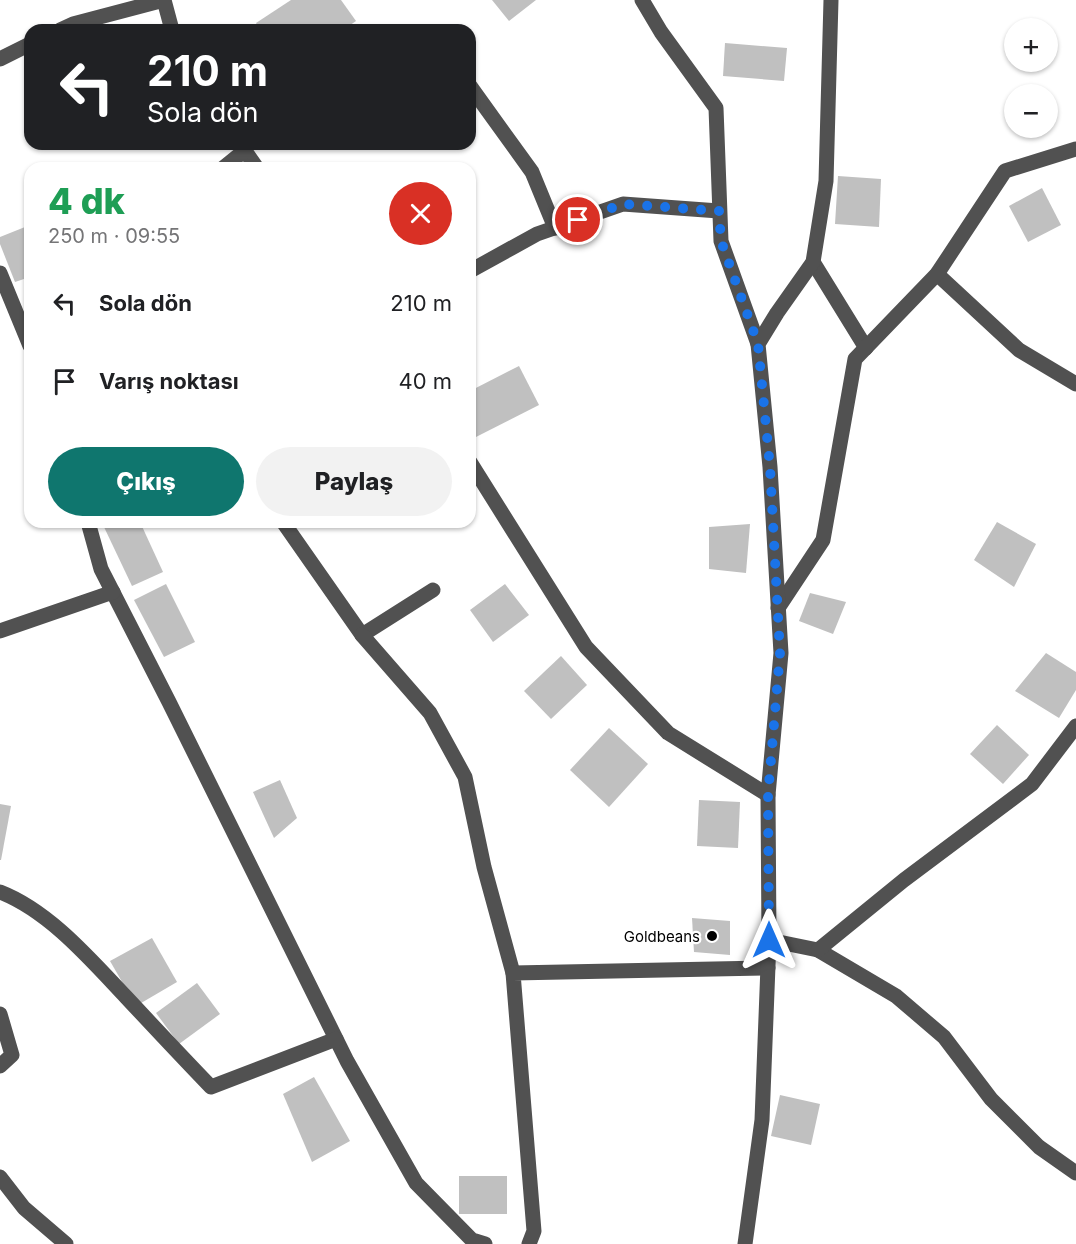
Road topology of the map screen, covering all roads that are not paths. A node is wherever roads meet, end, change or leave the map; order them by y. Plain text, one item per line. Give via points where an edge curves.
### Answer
1 (642, 0) edge
2 (831, 0) edge
3 (73, 24) edge
4 (171, 24) edge
5 (24, 47) edge
6 (0, 59) edge
7 (476, 94) edge
8 (1076, 149) edge
9 (239, 150) edge
10 (228, 162) edge
11 (719, 211) junction
12 (555, 228) junction
13 (813, 262) junction
14 (476, 268) edge
15 (0, 273) edge
16 (937, 274) junction
17 (6, 303) edge
18 (24, 335) edge
19 (758, 344) junction
20 (866, 348) junction
21 (1076, 384) edge
22 (476, 472) edge
23 (90, 528) edge
24 (287, 528) edge
25 (433, 590) dead end
26 (113, 592) junction
27 (778, 608) junction
28 (0, 631) edge
29 (362, 636) junction
30 (1076, 726) edge
31 (768, 795) junction
32 (0, 892) edge
33 (769, 940) junction
34 (818, 950) junction
35 (768, 968) junction
36 (513, 973) junction
37 (0, 1014) edge
38 (336, 1039) junction
39 (0, 1066) edge
40 (1076, 1173) edge
41 (0, 1177) edge
42 (66, 1244) edge
43 (485, 1244) edge
44 (529, 1244) edge
45 (745, 1244) edge

1 - 11 street via 716,108
2 - 13 street via 826,181
3 - 4 street via 165,0
5 - 6 street
7 - 12 street via 532,172
8 - 16 street via 1005,171
9 - 10 street
11 - 12 street via 623,204
11 - 19 street via 721,241
12 - 14 street
13 - 19 street
13 - 20 street
15 - 17 street
16 - 20 street
16 - 21 street via 1019,350
17 - 18 street
19 - 27 street
20 - 27 street via 855,359 823,540
22 - 31 street via 586,647 668,733
23 - 26 street via 101,569
24 - 29 street
25 - 29 street
26 - 28 street
26 - 38 street
27 - 31 street via 780,653
29 - 36 street via 430,713 465,777
30 - 34 street via 1032,784
31 - 33 street
32 - 38 street via 41,914 90,959 211,1087
33 - 34 street
33 - 35 street
34 - 40 street via 896,996 944,1037 991,1100 1039,1147
35 - 36 street
35 - 45 street via 762,1120
36 - 44 street via 534,1231
37 - 39 street via 12,1055
38 - 43 street via 416,1183 472,1240
41 - 42 street via 24,1208

